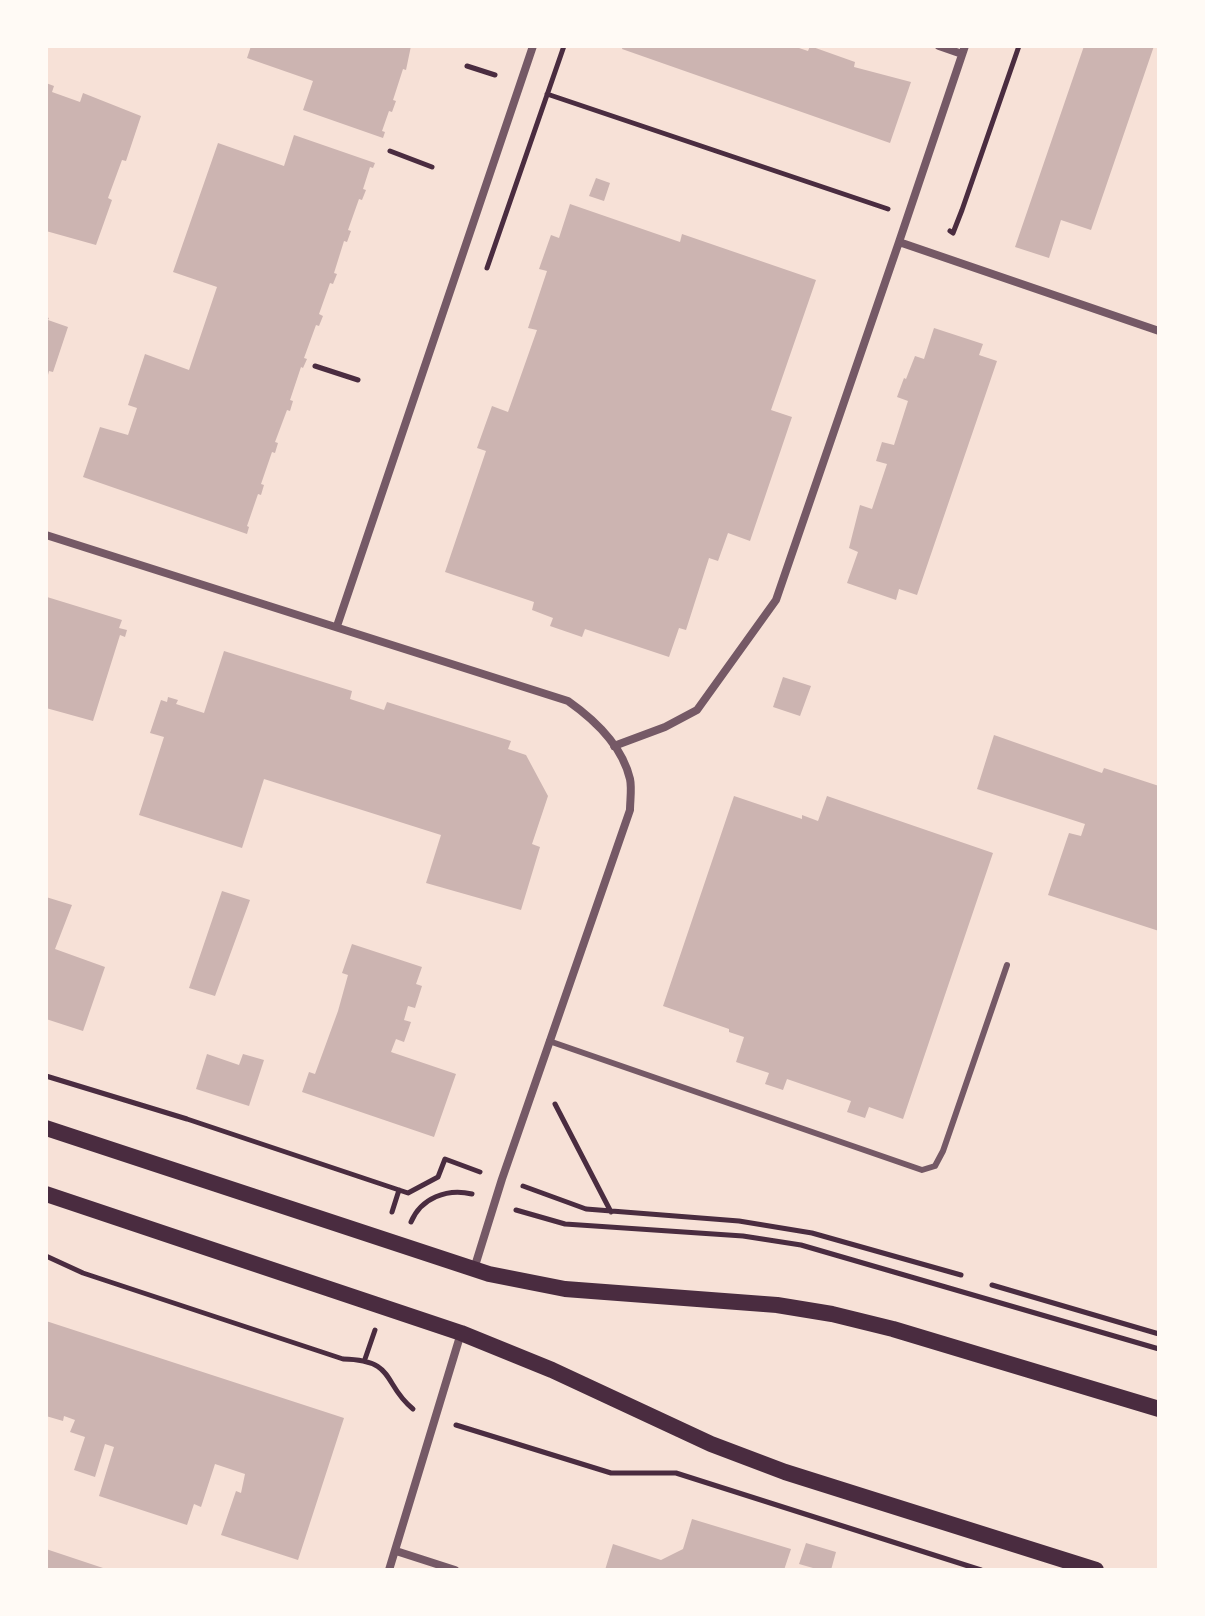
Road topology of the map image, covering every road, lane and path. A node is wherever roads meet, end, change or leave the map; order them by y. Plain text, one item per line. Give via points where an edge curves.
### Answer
1 (533, 46) edge
2 (564, 46) edge
3 (939, 46) edge
4 (1019, 46) edge
5 (964, 50) edge
6 (467, 66) dead end
7 (495, 75) dead end
8 (390, 151) dead end
9 (432, 167) dead end
10 (887, 209) dead end
11 (962, 210) dead end
12 (899, 242) junction
13 (1159, 331) edge
14 (315, 366) dead end
15 (358, 380) dead end
16 (46, 535) edge
17 (337, 626) junction
18 (614, 746) junction
19 (1007, 965) dead end
20 (549, 1041) junction
21 (46, 1076) edge
22 (555, 1104) dead end
23 (46, 1128) edge
24 (485, 1173) dead end
25 (518, 1185) dead end
26 (399, 1190) junction
27 (46, 1194) edge
28 (477, 1196) dead end
29 (392, 1212) dead end
30 (522, 1212) dead end
31 (612, 1213) junction
32 (413, 1218) dead end
33 (46, 1256) edge
34 (474, 1269) junction
35 (961, 1275) dead end
36 (992, 1285) dead end
37 (377, 1325) dead end
38 (461, 1333) junction
39 (1159, 1334) edge
40 (1159, 1349) edge
41 (365, 1359) junction
42 (1159, 1409) edge
43 (421, 1413) dead end
44 (452, 1423) dead end
45 (396, 1551) junction
46 (389, 1570) edge
47 (455, 1570) edge
48 (981, 1570) edge
49 (1096, 1570) edge

1 - 17 street
2 - 10 path via 547,94
3 - 5 street
4 - 11 path
5 - 12 street
6 - 7 path
8 - 9 path
12 - 13 street
12 - 18 street via 776,600 697,710
14 - 15 path
16 - 17 street
17 - 18 street via 568,701 594,719
18 - 20 street via 630,779 630,810
19 - 20 lane via 943,1151 935,1166 922,1170
20 - 34 street
21 - 26 path
22 - 31 path
23 - 34 main road
24 - 26 path via 445,1159 438,1177 408,1193
25 - 31 path
26 - 29 path
27 - 38 main road
28 - 32 path via 441,1194 423,1204
30 - 40 path via 565,1224 801,1245
31 - 35 path via 783,1227
33 - 41 path via 343,1359
34 - 42 main road via 565,1289 832,1314
36 - 39 path
37 - 41 path
38 - 45 street
38 - 49 main road via 744,1457
41 - 43 path via 391,1378 406,1403
44 - 48 path via 611,1473 676,1473
45 - 46 street
45 - 47 street

